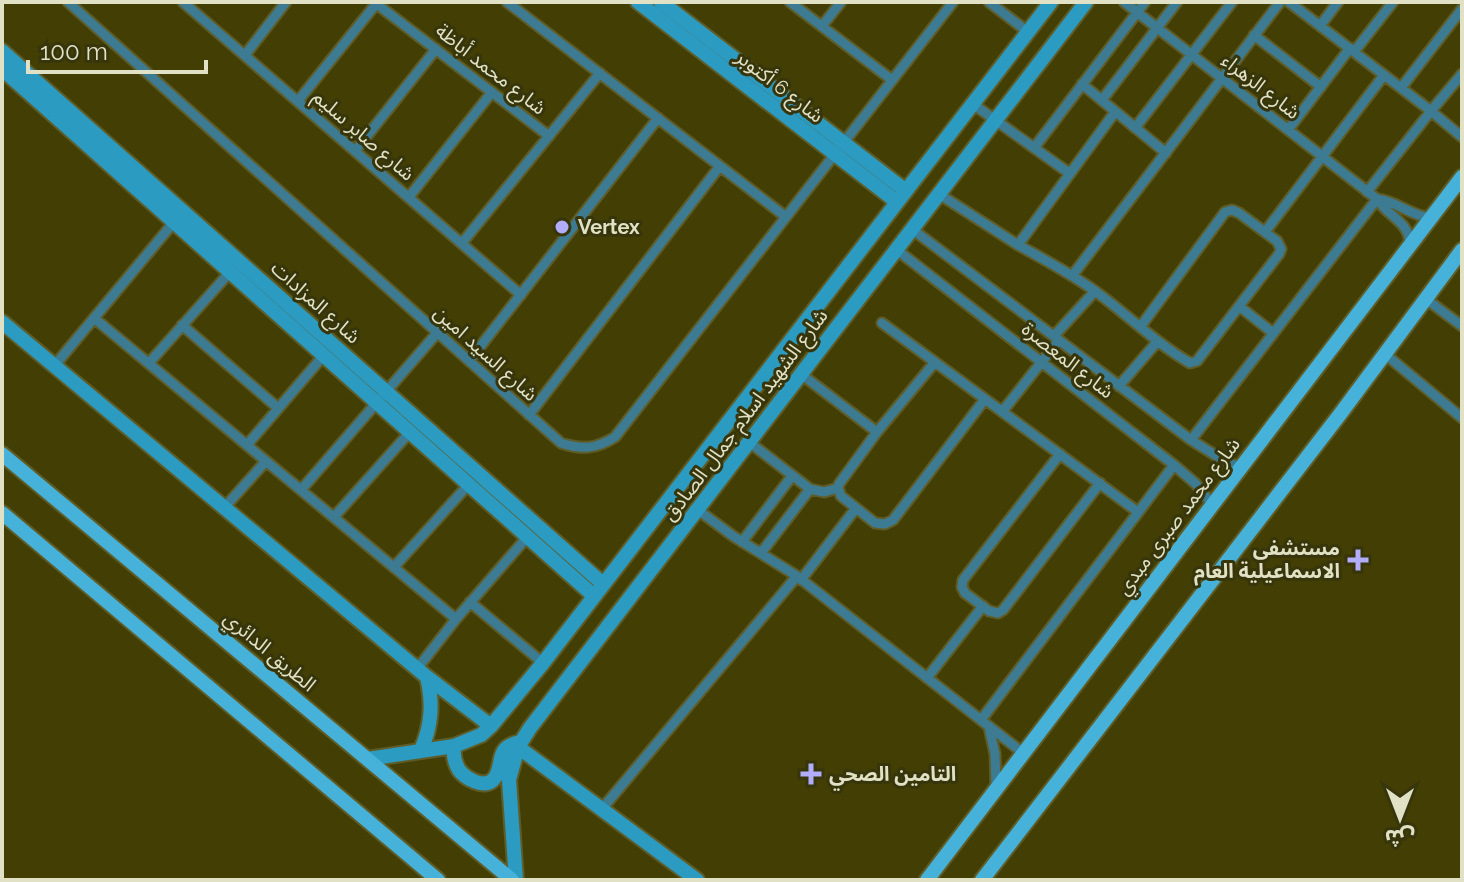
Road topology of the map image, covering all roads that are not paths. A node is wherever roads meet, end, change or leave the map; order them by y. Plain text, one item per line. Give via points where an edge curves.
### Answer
1 (68, 2) edge
2 (286, 2) edge
3 (638, 2) edge
4 (661, 2) edge
5 (790, 2) edge
6 (841, 2) edge
7 (953, 2) edge
8 (989, 2) edge
9 (1051, 2) edge
10 (1086, 2) edge
11 (1124, 2) edge
12 (1145, 2) edge
13 (1177, 2) edge
14 (1232, 2) edge
15 (1280, 2) edge
16 (1289, 2) edge
17 (1338, 2) edge
18 (1393, 2) edge
19 (375, 3) edge
20 (189, 4) edge
21 (513, 4) edge
22 (1462, 9) edge
23 (1137, 12) junction
24 (1452, 21) junction
25 (822, 26) junction
26 (1320, 26) junction
27 (1157, 28) junction
28 (1462, 28) edge
29 (1028, 32) junction
30 (1254, 35) junction
31 (436, 49) junction
32 (1352, 50) junction
33 (2, 51) edge
34 (245, 55) junction
35 (1191, 55) junction
36 (600, 73) junction
37 (1462, 74) edge
38 (4, 75) edge
39 (1384, 75) junction
40 (1222, 79) junction
41 (892, 80) junction
42 (1082, 84) junction
43 (1321, 87) junction
44 (1401, 88) junction
45 (492, 92) junction
46 (1102, 100) junction
47 (298, 101) junction
48 (973, 104) junction
49 (1431, 111) junction
50 (1115, 112) junction
51 (658, 118) junction
52 (996, 120) junction
53 (1135, 128) junction
54 (1288, 130) junction
55 (549, 136) junction
56 (1462, 137) edge
57 (840, 148) junction
58 (1034, 148) junction
59 (355, 151) junction
60 (1166, 153) junction
61 (1322, 157) junction
62 (720, 166) junction
63 (1069, 173) junction
64 (1462, 177) edge
65 (1367, 192) junction
66 (939, 194) junction
67 (902, 196) junction
68 (409, 197) junction
69 (1377, 199) junction
70 (786, 217) junction
71 (1431, 218) junction
72 (174, 222) junction
73 (912, 229) junction
74 (1265, 232) junction
75 (462, 243) junction
76 (1410, 244) junction
77 (1018, 245) junction
78 (897, 250) junction
79 (1462, 250) edge
80 (230, 272) junction
81 (1072, 276) junction
82 (1095, 291) junction
83 (521, 295) junction
84 (1426, 299) junction
85 (1239, 306) junction
86 (94, 318) junction
87 (2, 322) edge
88 (882, 323) dead end
89 (803, 324) junction
90 (182, 325) junction
91 (1141, 326) junction
92 (1462, 326) edge
93 (437, 333) junction
94 (1273, 333) junction
95 (1056, 338) junction
96 (826, 342) junction
97 (1157, 342) junction
98 (1385, 354) junction
99 (324, 355) junction
100 (469, 361) junction
101 (935, 362) junction
102 (1041, 362) junction
103 (149, 363) junction
104 (55, 365) junction
105 (801, 374) junction
106 (1119, 386) junction
107 (381, 397) junction
108 (985, 399) junction
109 (278, 408) junction
110 (1002, 412) junction
111 (529, 415) junction
112 (1462, 418) edge
113 (410, 432) junction
114 (877, 432) junction
115 (1191, 440) junction
116 (749, 442) junction
117 (247, 445) junction
118 (1060, 454) junction
119 (3, 455) edge
120 (266, 461) junction
121 (1174, 465) junction
122 (1240, 468) junction
123 (792, 476) junction
124 (1100, 483) junction
125 (469, 484) junction
126 (838, 488) junction
127 (810, 489) junction
128 (301, 490) junction
129 (1213, 505) junction
130 (224, 508) junction
131 (856, 508) junction
132 (698, 510) junction
133 (1138, 512) junction
134 (2, 513) edge
135 (334, 517) junction
136 (528, 536) junction
137 (742, 542) junction
138 (761, 553) junction
139 (394, 567) junction
140 (799, 578) junction
141 (598, 590) junction
142 (470, 602) junction
143 (983, 606) junction
144 (456, 619) junction
145 (557, 644) junction
146 (581, 661) junction
147 (543, 663) junction
148 (422, 673) junction
149 (927, 678) junction
150 (981, 720) junction
151 (491, 726) junction
152 (989, 727) junction
153 (520, 745) junction
154 (454, 746) junction
155 (421, 750) junction
156 (1023, 753) junction
157 (368, 759) junction
158 (996, 789) junction
159 (601, 810) junction
160 (438, 880) edge
161 (514, 880) edge
162 (697, 880) edge
163 (927, 880) edge
164 (982, 880) edge

1 - 93 street, شارع السيد امين
2 - 34 street
3 - 57 street, شارع 6 أكتوبر
4 - 57 street, شارع 6 أكتوبر
5 - 25 street
6 - 25 street
7 - 41 street, شارع السيد امين
8 - 29 street
9 - 29 street, شارع الشهيد اسلام جمال الصادق
10 - 52 street, شارع الشهيد اسلام جمال الصادق
11 - 23 street, شارع الزهراء
12 - 23 street
13 - 27 street
14 - 35 street
15 - 30 street
16 - 26 street
17 - 26 street
18 - 32 street
19 - 31 street, شارع محمد أباظة
19 - 47 street
20 - 34 street, شارع صابر سليم
21 - 36 street
22 - 24 street
23 - 27 street, شارع الزهراء
23 - 42 street
24 - 28 street
24 - 44 street
25 - 41 street
26 - 32 street
27 - 35 street, شارع الزهراء
27 - 46 street
29 - 48 street, شارع الشهيد اسلام جمال الصادق
30 - 40 street
30 - 43 street
31 - 45 street, شارع محمد أباظة
31 - 59 street
32 - 39 street
32 - 43 street
33 - 107 street, شارع المزادات
34 - 47 street, شارع صابر سليم
35 - 40 street, شارع الزهراء
35 - 53 street
36 - 51 street
36 - 55 street
37 - 49 street
38 - 72 street, شارع المزادات
39 - 44 street
39 - 61 street
40 - 54 street, شارع الزهراء
40 - 60 street
41 - 57 street, شارع السيد امين
42 - 46 street
42 - 58 street
43 - 54 street
44 - 49 street
45 - 55 street, شارع محمد أباظة
45 - 68 street
46 - 50 street
47 - 59 street, شارع صابر سليم
48 - 52 street
48 - 67 street, شارع الشهيد اسلام جمال الصادق
49 - 56 street
49 - 65 street
50 - 53 street
50 - 63 street
51 - 62 street
51 - 83 street
52 - 58 street
52 - 66 street, شارع الشهيد اسلام جمال الصادق
53 - 60 street
54 - 61 street, شارع الزهراء
55 - 75 street
57 - 67 street, شارع 6 أكتوبر
57 - 70 street, شارع السيد امين
58 - 63 street
59 - 68 street, شارع صابر سليم
60 - 81 street
61 - 65 street, شارع الزهراء
61 - 74 street
62 - 70 street
62 - 111 street
63 - 77 street
64 - 71 main road, شارع محمد صبرى مبدي
65 - 69 street, شارع الزهراء
66 - 73 street, شارع الشهيد اسلام جمال الصادق
66 - 77 street
67 - 89 street, شارع الشهيد اسلام جمال الصادق
68 - 75 street, شارع صابر سليم
69 - 71 street, شارع الزهراء
69 - 76 street, شارع الزهراء via 1407,229
69 - 94 street
70 - 111 street, شارع السيد امين via 615,437 603,445 575,448 561,443
71 - 76 main road, شارع محمد صبرى مبدي
72 - 80 street, شارع المزادات
72 - 86 street
73 - 78 street, شارع الشهيد اسلام جمال الصادق
73 - 95 street, شارع المعصرة
74 - 85 street via 1279,243 1280,252
74 - 91 street via 1236,211 1225,212
75 - 83 street, شارع صابر سليم
76 - 122 main road, شارع محمد صبرى مبدي
77 - 81 street
78 - 96 street, شارع الشهيد اسلام جمال الصادق
78 - 102 street, شارع المعصرة
79 - 84 main road
80 - 90 street
80 - 99 street, شارع المزادات
81 - 82 street
82 - 91 street
82 - 95 street
83 - 100 street
84 - 92 street
84 - 98 main road
85 - 94 street
85 - 97 street via 1195,362
86 - 103 street
86 - 104 street
87 - 104 street
88 - 101 street
89 - 96 street
89 - 141 street, شارع الشهيد اسلام جمال الصادق
90 - 103 street
90 - 109 street
91 - 97 street
93 - 100 street, شارع السيد امين
93 - 107 street
94 - 115 street
95 - 102 street
95 - 106 street, شارع المعصرة
96 - 105 street, شارع الشهيد اسلام جمال الصادق
97 - 106 street
98 - 112 street
98 - 164 main road
99 - 107 street, شارع المزادات
99 - 109 street
100 - 111 street, شارع السيد امين
101 - 108 street
101 - 114 street
102 - 110 street
102 - 121 street, شارع المعصرة
103 - 117 street
104 - 130 street
105 - 114 street
105 - 116 street, شارع الشهيد اسلام جمال الصادق
106 - 115 street, شارع المعصرة
107 - 113 street, شارع المزادات
107 - 128 street
107 - 141 street, شارع المزادات
108 - 110 street
108 - 131 street via 893,520 875,523
109 - 117 street
110 - 118 street
113 - 125 street, شارع المزادات
113 - 135 street
114 - 126 street
115 - 122 street, شارع المعصرة
116 - 123 street
116 - 132 street, شارع الشهيد اسلام جمال الصادق
117 - 120 street
118 - 124 street
118 - 143 street via 963,580 963,590
119 - 157 main road, الطريق الدائري
120 - 128 street
120 - 130 street
121 - 129 street, شارع المعصرة
121 - 133 street
122 - 129 main road, شارع محمد صبرى مبدي
123 - 127 street
123 - 137 street
124 - 133 street
124 - 143 street via 1003,610 995,613
125 - 136 street, شارع المزادات
125 - 139 street
126 - 127 street
126 - 131 street
127 - 138 street
128 - 135 street
129 - 156 main road, شارع محمد صبرى مبدي
130 - 148 street
131 - 140 street
132 - 137 street
132 - 146 street, شارع الشهيد اسلام جمال الصادق
133 - 150 street
134 - 160 main road
135 - 139 street
136 - 141 street, شارع المزادات
136 - 142 street
137 - 138 street
138 - 140 street
139 - 144 street
140 - 149 street
140 - 159 street
141 - 145 street, شارع الشهيد اسلام جمال الصادق
142 - 144 street
142 - 147 street
143 - 149 street
144 - 148 street
145 - 146 street
145 - 147 street, شارع الشهيد اسلام جمال الصادق
146 - 153 street, شارع الشهيد اسلام جمال الصادق
147 - 151 street, شارع الشهيد اسلام جمال الصادق
148 - 151 street
148 - 155 street via 432,706
149 - 150 street
150 - 152 street
151 - 154 street, شارع الشهيد اسلام جمال الصادق
152 - 156 street
152 - 158 street
153 - 154 street via 505,750 495,778 486,783 462,773
153 - 159 street
153 - 161 street, شارع الشهيد اسلام جمال الصادق via 509,791
154 - 155 street, شارع الشهيد اسلام جمال الصادق
155 - 157 street, شارع الشهيد اسلام جمال الصادق
156 - 158 main road, شارع محمد صبرى مبدي
157 - 161 main road, الطريق الدائري
158 - 163 main road, شارع محمد صبرى مبدي
159 - 162 street

